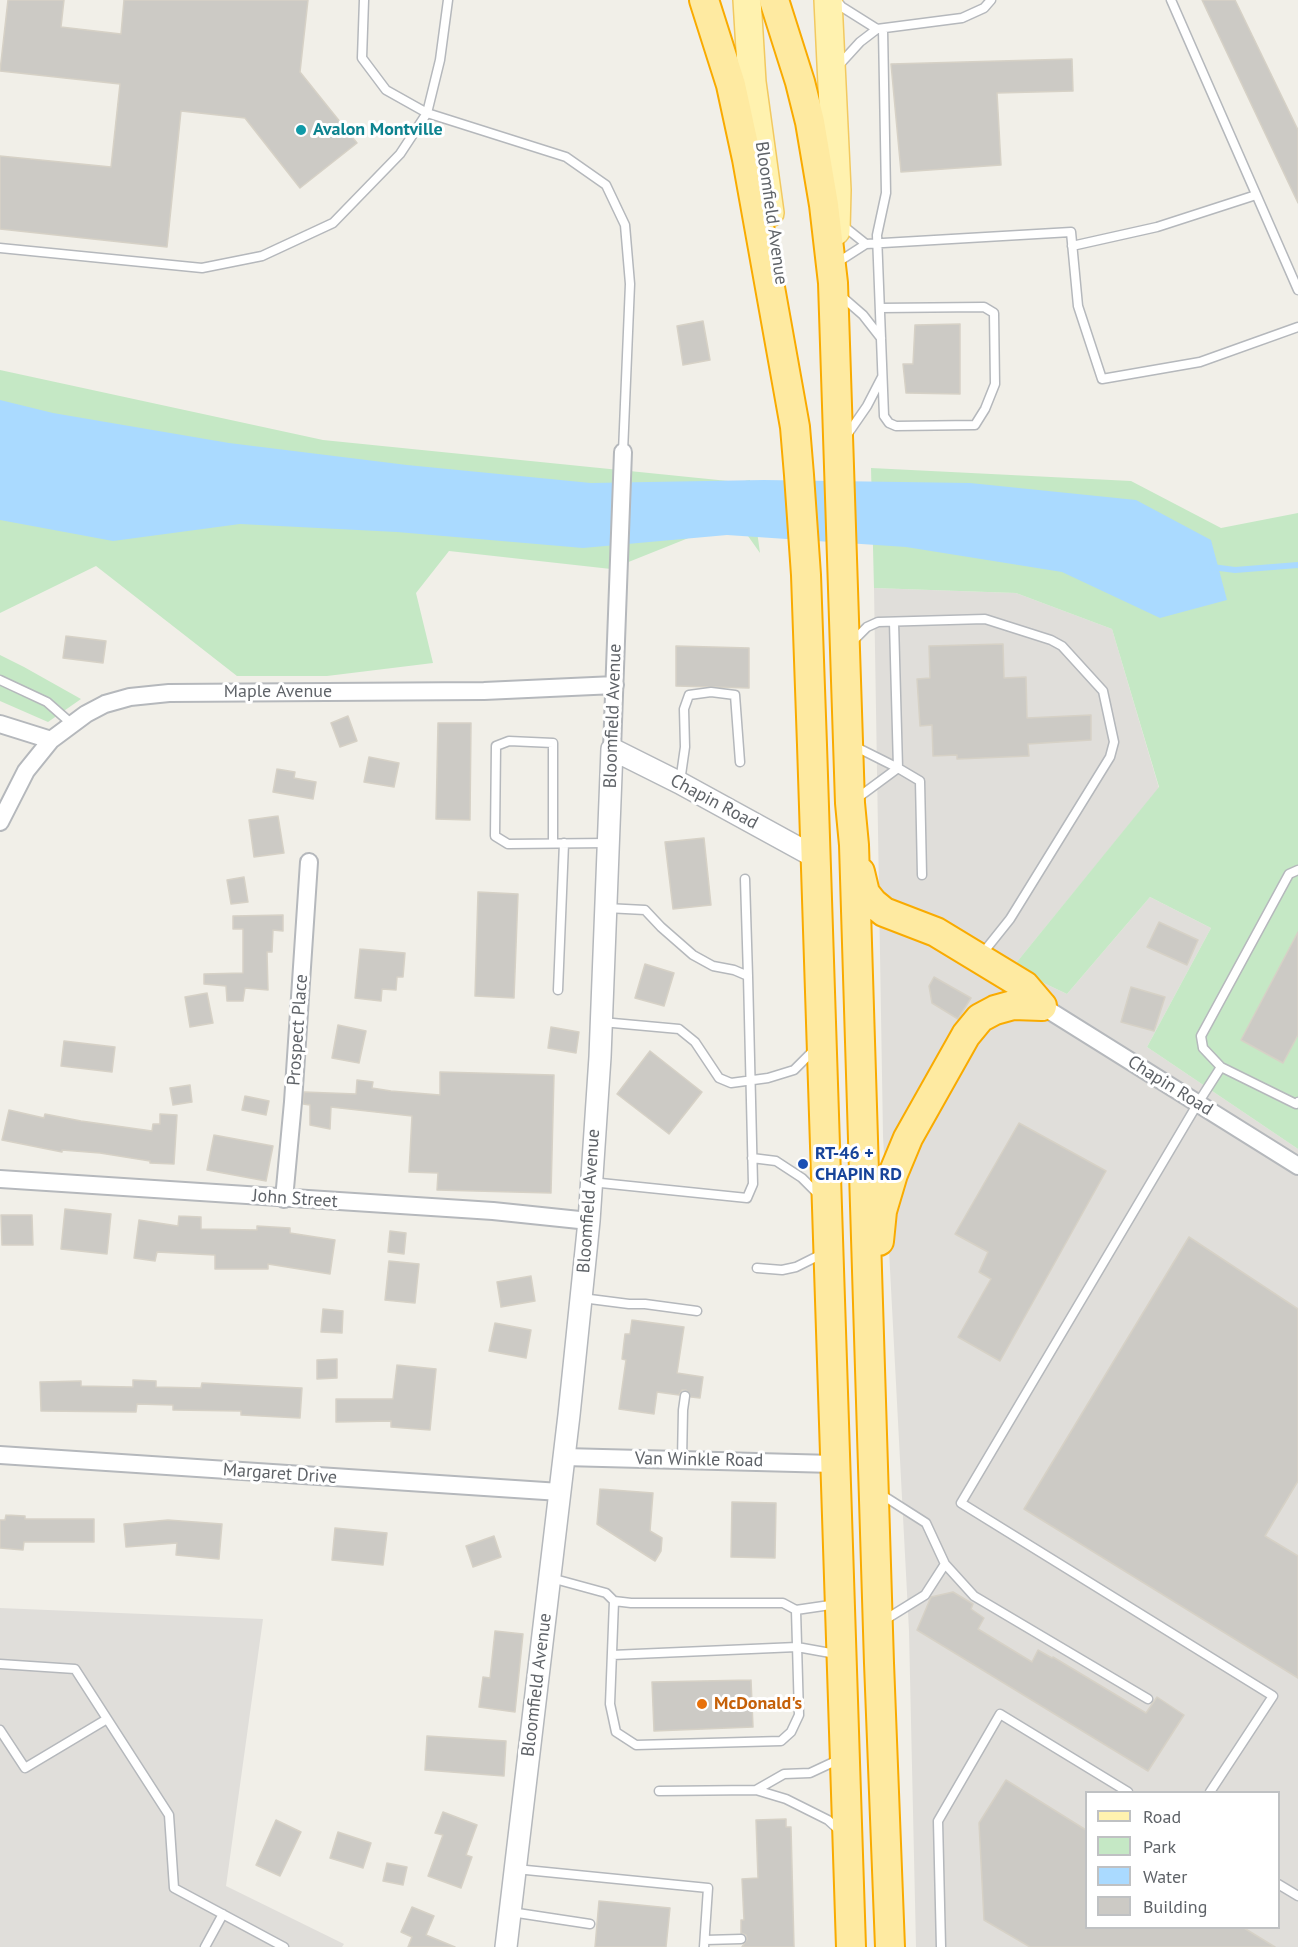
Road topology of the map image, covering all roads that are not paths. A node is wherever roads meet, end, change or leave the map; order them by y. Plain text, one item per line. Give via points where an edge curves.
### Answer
1 (364, 0) edge
2 (448, 0) edge
3 (704, 0) edge
4 (747, 0) edge
5 (774, 0) edge
6 (828, 0) edge
7 (836, 0) edge
8 (991, 0) edge
9 (1170, 0) edge
10 (880, 29) junction
11 (832, 74) junction
12 (427, 113) junction
13 (1256, 195) junction
14 (836, 218) junction
15 (878, 243) junction
16 (866, 244) junction
17 (1072, 246) junction
18 (0, 248) edge
19 (834, 279) junction
20 (1297, 286) edge
21 (880, 309) junction
22 (1298, 327) edge
23 (881, 338) junction
24 (882, 377) junction
25 (795, 427) junction
26 (623, 452) joint
27 (839, 463) junction
28 (894, 622) junction
29 (845, 649) junction
30 (0, 680) edge
31 (615, 685) junction
32 (0, 724) edge
33 (72, 724) junction
34 (51, 740) junction
35 (848, 743) junction
36 (612, 749) junction
37 (740, 762) dead end
38 (898, 768) junction
39 (680, 783) junction
40 (850, 803) junction
41 (0, 822) edge
42 (554, 843) junction
43 (564, 843) junction
44 (608, 843) junction
45 (854, 845) junction
46 (815, 857) junction
47 (309, 862) dead end
48 (1298, 870) edge
49 (922, 875) dead end
50 (745, 879) dead end
51 (606, 908) junction
52 (978, 959) junction
53 (748, 976) junction
54 (558, 990) dead end
55 (1042, 1006) junction
56 (601, 1022) junction
57 (821, 1043) junction
58 (1221, 1066) junction
59 (751, 1080) junction
60 (1298, 1102) edge
61 (1198, 1103) junction
62 (752, 1158) junction
63 (1298, 1166) edge
64 (0, 1179) edge
65 (591, 1182) junction
66 (284, 1199) junction
67 (825, 1200) junction
68 (589, 1221) junction
69 (828, 1251) junction
70 (758, 1268) dead end
71 (582, 1298) junction
72 (697, 1311) dead end
73 (869, 1332) junction
74 (685, 1396) dead end
75 (0, 1455) edge
76 (564, 1457) junction
77 (682, 1460) junction
78 (834, 1464) junction
79 (873, 1489) junction
80 (560, 1492) junction
81 (945, 1564) junction
82 (550, 1578) junction
83 (614, 1601) junction
84 (840, 1604) junction
85 (796, 1610) junction
86 (878, 1625) junction
87 (797, 1647) junction
88 (612, 1655) junction
89 (842, 1655) junction
90 (0, 1664) edge
91 (1148, 1699) dead end
92 (107, 1719) junction
93 (0, 1730) edge
94 (845, 1755) junction
95 (756, 1790) junction
96 (659, 1791) dead end
97 (1126, 1791) edge
98 (1211, 1791) edge
99 (847, 1839) junction
100 (515, 1869) junction
101 (1280, 1885) edge
102 (1298, 1896) edge
103 (510, 1912) junction
104 (223, 1914) junction
105 (591, 1924) dead end
106 (741, 1939) dead end
107 (704, 1943) edge
108 (206, 1947) edge
109 (284, 1947) edge
110 (506, 1947) edge
111 (851, 1947) edge
112 (890, 1947) edge
113 (941, 1947) edge

1 - 12 lane via 362,58 386,90
2 - 12 lane via 440,60
3 - 25 highway via 731,85 747,159
4 - 25 main road, Bloomfield Avenue via 752,82 790,348
5 - 19 highway via 810,122
6 - 11 main road
7 - 10 lane
8 - 10 lane via 984,8 962,18
9 - 13 lane
10 - 11 lane via 860,42
10 - 15 lane via 886,194
11 - 14 main road
12 - 18 lane via 400,154 333,223 262,256 202,268
12 - 26 lane via 566,157 606,185 625,225 630,284
13 - 17 lane via 1157,227
13 - 20 lane
14 - 16 lane
14 - 19 main road
15 - 16 lane
15 - 17 lane via 1071,232
15 - 21 lane
16 - 19 lane
17 - 22 lane via 1078,306 1102,379 1200,362
19 - 23 lane
19 - 27 highway
21 - 23 lane
21 - 24 lane via 984,307 994,313 995,384 975,424 889,423 884,416
23 - 24 lane
24 - 27 lane via 850,428
25 - 46 highway via 806,575
26 - 31 street, Bloomfield Avenue
27 - 29 highway
28 - 29 lane via 867,627
28 - 38 lane
28 - 52 lane via 985,619 1051,640 1062,646 1103,691 1114,742 1110,757 1010,919
29 - 35 highway
30 - 33 lane via 47,702
31 - 33 street, Maple Avenue via 484,691 143,694 105,704
31 - 36 street, Bloomfield Avenue
32 - 34 street
33 - 34 street, Maple Avenue
34 - 41 street, Maple Avenue via 26,771
35 - 38 lane
35 - 40 highway
36 - 39 street, Chapin Road
36 - 44 street, Bloomfield Avenue
37 - 39 lane via 735,695 689,695 684,709 685,747
38 - 40 lane
38 - 49 lane via 920,781
39 - 46 street, Chapin Road
40 - 45 highway
42 - 42 lane via 508,844 495,836 496,746 509,741 553,743
42 - 43 lane
43 - 44 lane
43 - 54 lane
44 - 51 street, Bloomfield Avenue
45 - 52 highway via 866,893 873,903 901,920 936,932
45 - 73 highway
46 - 57 highway
47 - 66 street, Prospect Place
48 - 58 lane via 1289,874 1201,1036 1203,1047
50 - 53 lane
51 - 53 lane via 645,910 693,954 713,966
51 - 56 street, Bloomfield Avenue
52 - 55 highway via 1025,986
53 - 59 lane
55 - 61 street, Chapin Road
55 - 73 highway via 1012,1005 980,1018 966,1035 908,1138 882,1211
56 - 59 lane via 679,1029 695,1042 719,1078 731,1083
56 - 65 street, Bloomfield Avenue
57 - 59 lane via 794,1070
57 - 67 highway
58 - 60 lane
58 - 61 lane
59 - 62 lane
61 - 63 street, Chapin Road
61 - 98 lane via 961,1503 1273,1696
62 - 65 lane via 753,1184 747,1198
62 - 67 lane via 776,1161
64 - 66 street, John Street
65 - 68 street, Bloomfield Avenue
66 - 68 street, John Street via 493,1211
67 - 69 highway
68 - 71 street, Bloomfield Avenue
69 - 70 lane via 789,1269
69 - 78 highway
71 - 72 lane
71 - 76 street, Bloomfield Avenue
73 - 79 highway
74 - 77 lane
75 - 80 street, Margaret Drive
76 - 77 street, Van Winkle Road
76 - 80 street, Bloomfield Avenue
77 - 78 street, Van Winkle Road
78 - 84 highway
79 - 81 lane via 926,1523
79 - 86 highway
80 - 82 street, Bloomfield Avenue
81 - 86 lane via 925,1595
81 - 91 lane via 974,1596
82 - 83 lane via 606,1593
82 - 100 street, Bloomfield Avenue
83 - 85 lane via 783,1603
83 - 88 lane
84 - 85 lane
84 - 89 highway
85 - 87 lane
86 - 112 highway
87 - 88 lane
87 - 88 lane via 799,1715 791,1732 781,1741 636,1745 616,1732 610,1704
87 - 89 lane
89 - 94 highway
90 - 92 lane via 75,1669
92 - 93 lane via 26,1768
92 - 104 lane via 170,1815 174,1888
94 - 95 lane via 810,1773 784,1774
94 - 99 highway
95 - 96 lane
95 - 99 lane via 786,1799 828,1820
97 - 113 lane via 1000,1714 938,1821
99 - 111 highway
100 - 103 street, Bloomfield Avenue
100 - 107 lane via 708,1888
101 - 102 lane
103 - 105 lane
103 - 110 street, Bloomfield Avenue
104 - 108 lane
104 - 109 lane
106 - 107 lane

